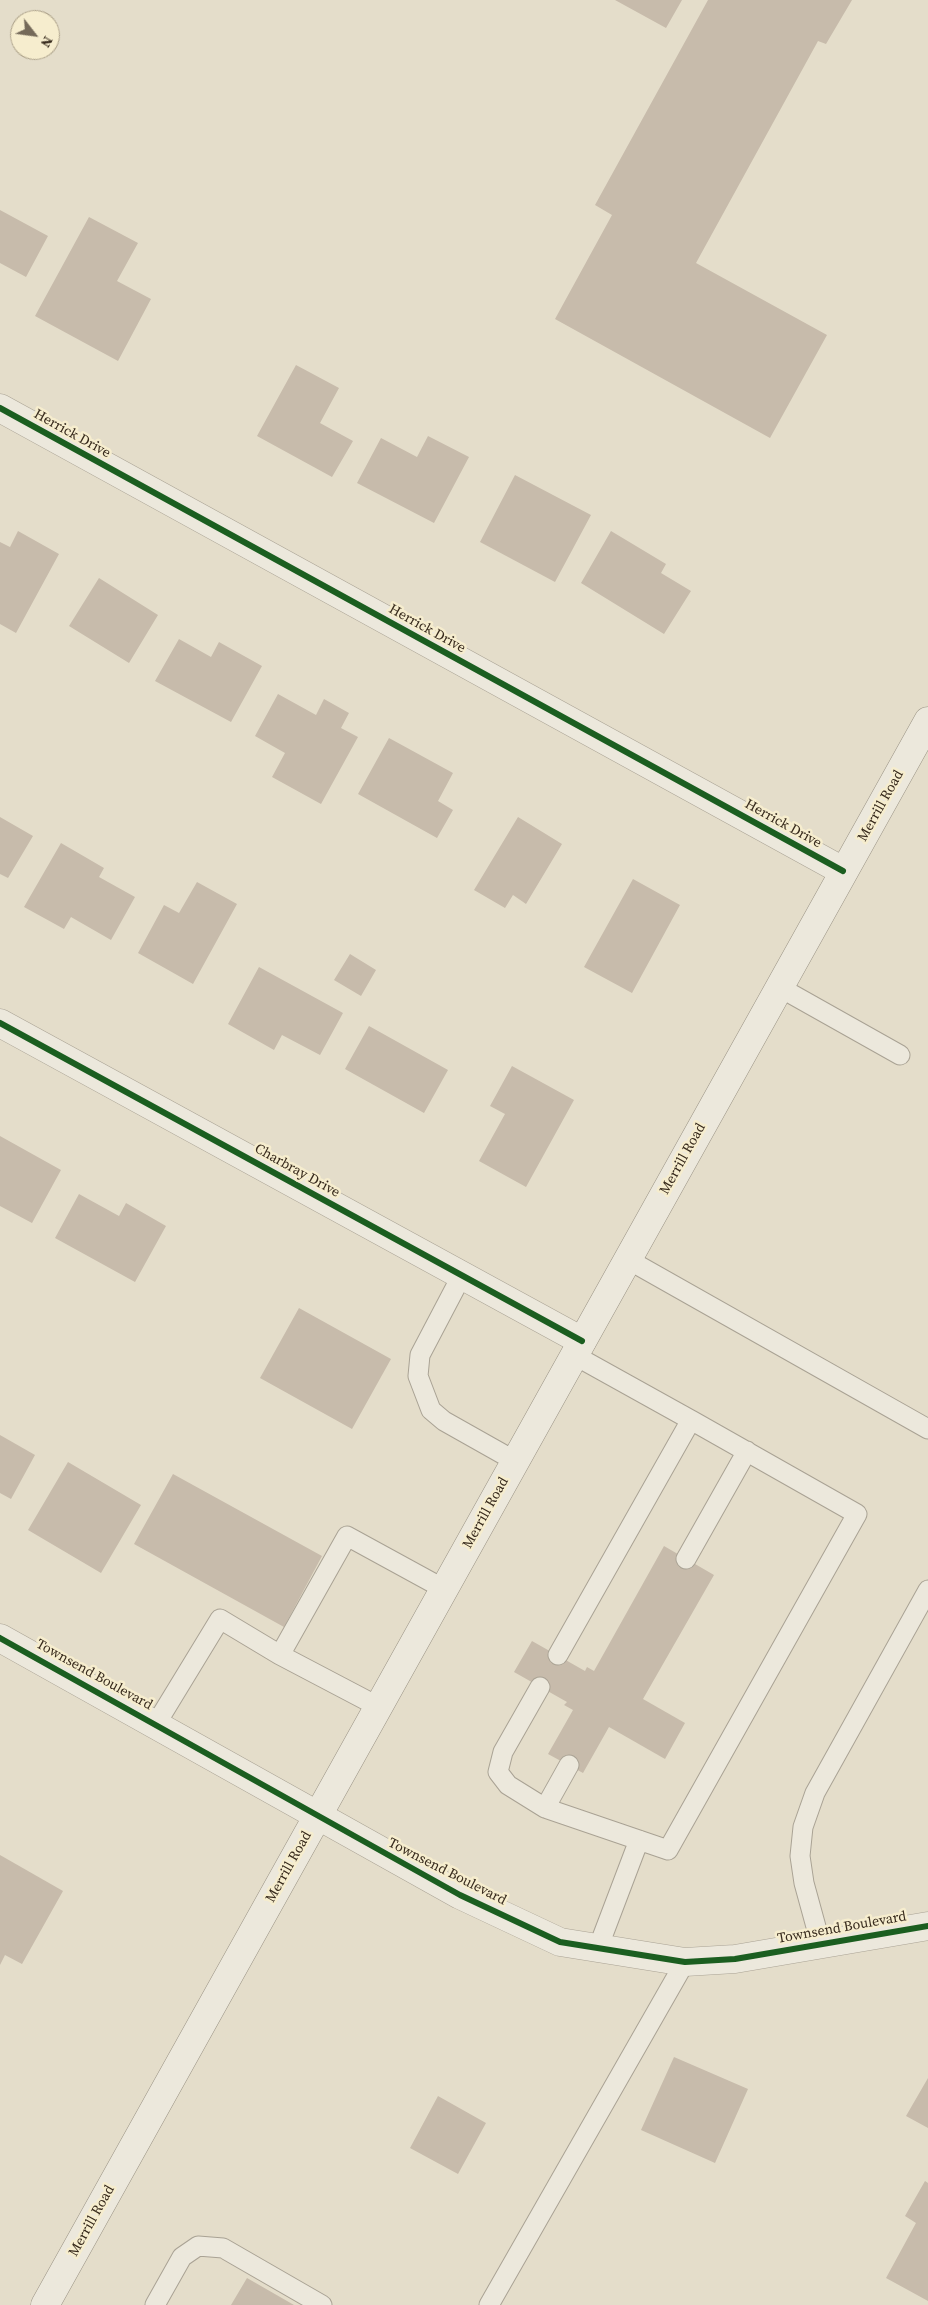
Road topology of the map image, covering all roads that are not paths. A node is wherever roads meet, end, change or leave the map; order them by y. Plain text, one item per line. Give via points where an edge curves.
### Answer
1 (0, 408) edge
2 (928, 721) edge
3 (843, 871) junction
4 (779, 987) junction
5 (0, 1023) edge
6 (900, 1055) dead end
7 (627, 1260) junction
8 (462, 1275) junction
9 (578, 1348) junction
10 (691, 1420) junction
11 (928, 1429) edge
12 (747, 1451) junction
13 (515, 1461) junction
14 (686, 1559) dead end
15 (444, 1588) junction
16 (928, 1590) edge
17 (0, 1638) edge
18 (280, 1655) junction
19 (558, 1655) dead end
20 (540, 1687) dead end
21 (379, 1707) junction
22 (156, 1724) junction
23 (568, 1765) dead end
24 (545, 1808) junction
25 (318, 1817) junction
26 (639, 1840) junction
27 (928, 1926) edge
28 (821, 1945) junction
29 (598, 1948) junction
30 (685, 1962) junction
31 (45, 2305) edge
32 (155, 2305) edge
33 (322, 2305) edge
34 (488, 2305) edge

1 - 3 street, Herrick Drive
2 - 3 street, Merrill Road
3 - 4 street, Merrill Road
4 - 6 lane
4 - 7 street, Merrill Road
5 - 8 street, Charbray Drive
7 - 9 street, Merrill Road
7 - 11 lane
8 - 9 street, Charbray Drive
8 - 13 lane via 420,1355 418,1376 431,1410 444,1421
9 - 10 lane
9 - 13 street, Merrill Road
10 - 12 lane
10 - 19 lane
12 - 14 lane
12 - 26 lane via 857,1514 668,1850
13 - 15 street, Merrill Road
15 - 18 lane via 346,1536
15 - 21 street, Merrill Road
16 - 28 lane via 815,1793 803,1827 800,1856 804,1883
17 - 22 street, Townsend Boulevard
18 - 21 lane
18 - 22 lane via 220,1619
20 - 24 lane via 503,1752 498,1772 508,1785
21 - 25 street, Merrill Road
22 - 25 street, Townsend Boulevard
23 - 24 lane
24 - 26 lane
25 - 29 street, Townsend Boulevard via 460,1895 560,1942
25 - 31 street, Merrill Road
26 - 29 lane
27 - 28 street, Townsend Boulevard
28 - 30 street, Townsend Boulevard via 734,1959
29 - 30 street, Townsend Boulevard
30 - 34 lane
32 - 33 lane via 182,2257 198,2246 223,2248

